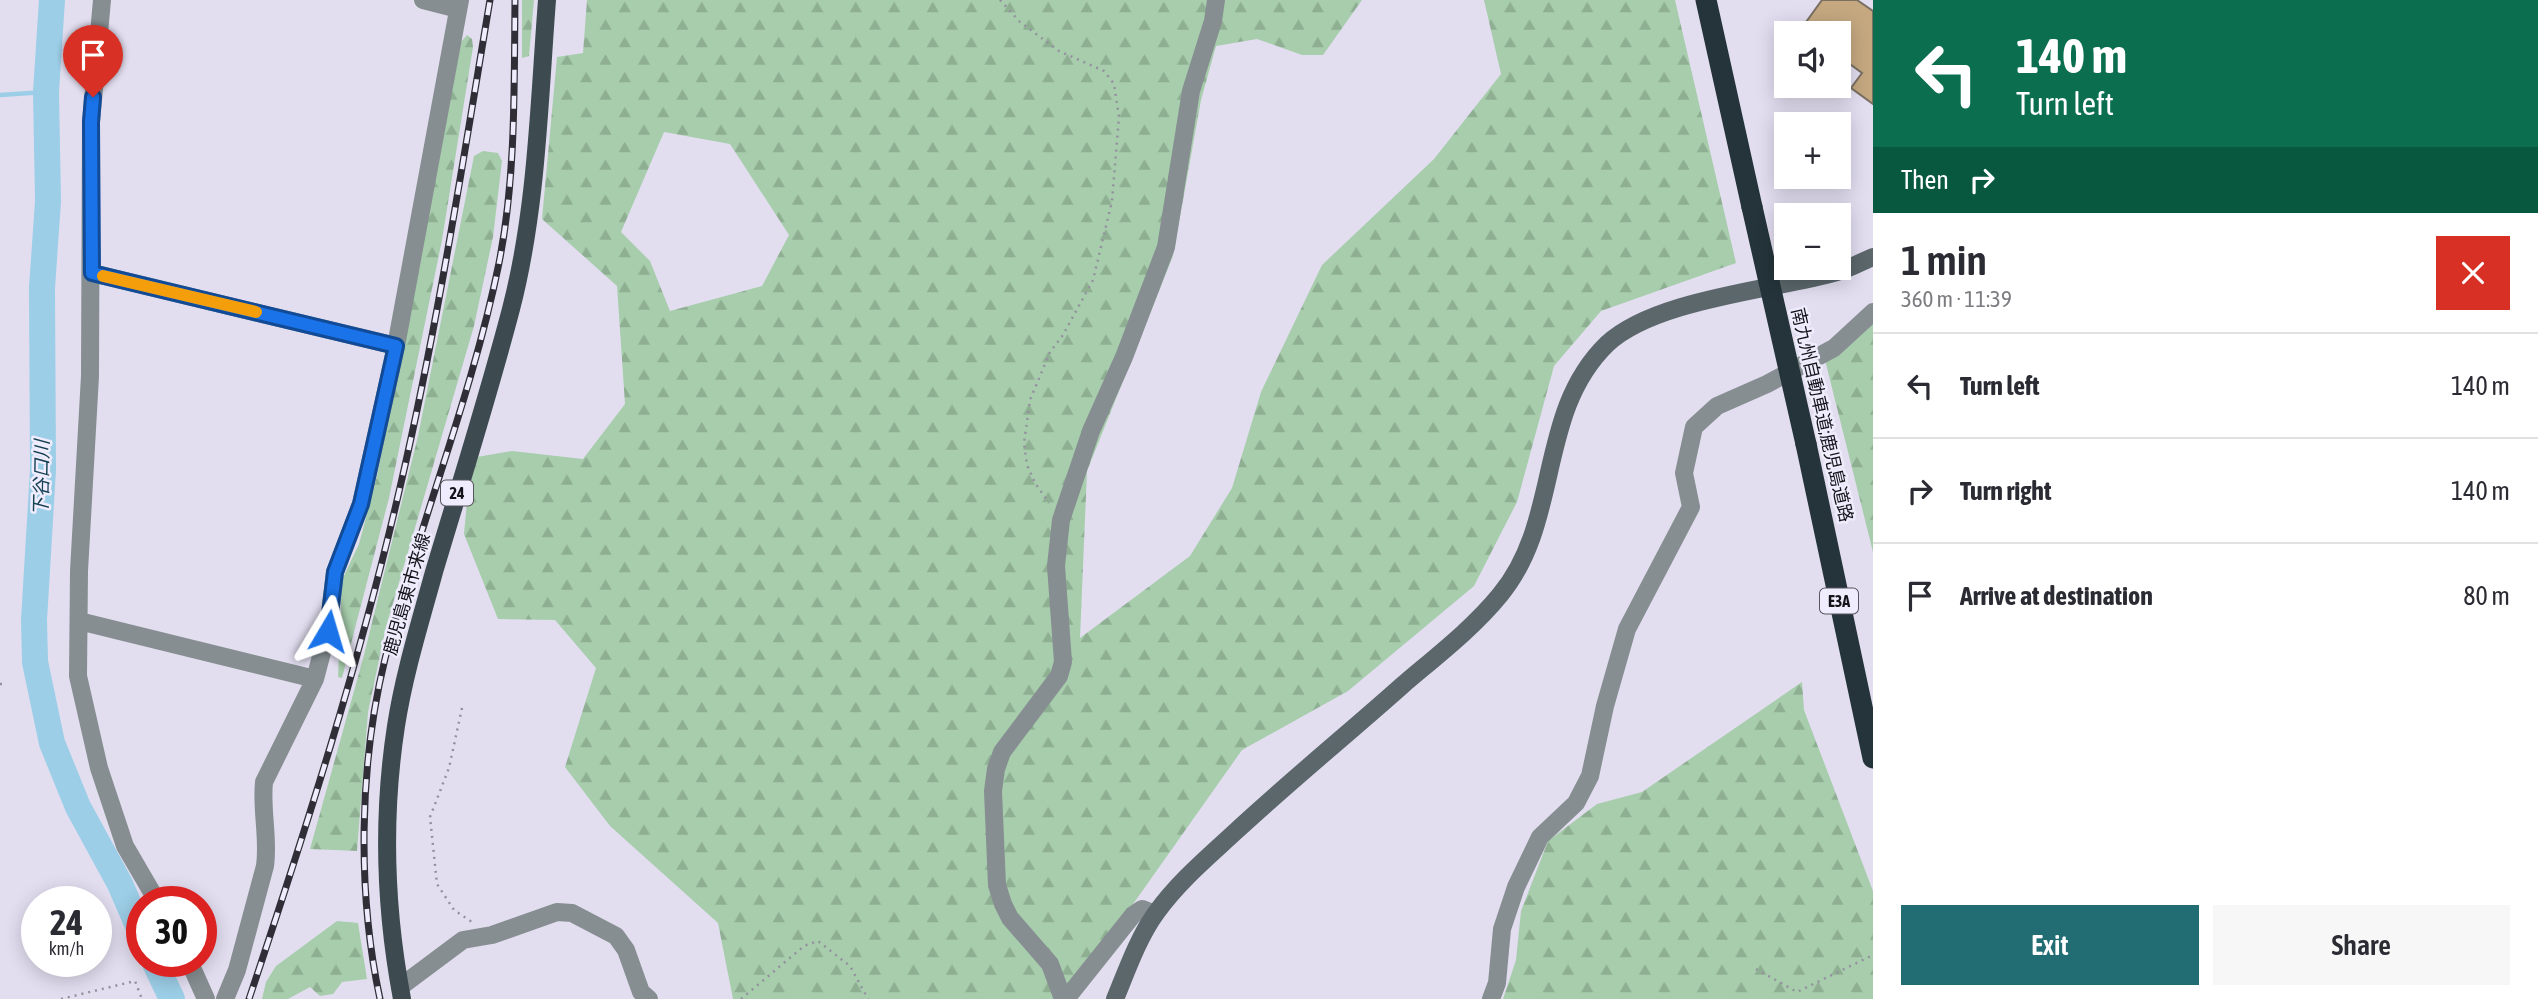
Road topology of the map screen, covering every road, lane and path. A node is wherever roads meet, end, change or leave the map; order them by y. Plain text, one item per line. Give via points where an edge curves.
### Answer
1 (102, 0) edge
2 (424, 0) edge
3 (547, 0) edge
4 (1000, 0) edge
5 (1216, 0) edge
6 (1706, 0) edge
7 (459, 4) edge
8 (1873, 257) edge
9 (92, 273) junction
10 (1873, 312) edge
11 (396, 346) junction
12 (1061, 520) junction
13 (79, 621) junction
14 (315, 679) junction
15 (0, 684) edge
16 (6, 684) dead end
17 (462, 708) dead end
18 (1873, 758) edge
19 (148, 886) edge
20 (1155, 914) junction
21 (492, 935) junction
22 (1873, 955) edge
23 (1756, 969) dead end
24 (196, 977) edge
25 (401, 993) edge
26 (61, 999) edge
27 (142, 999) edge
28 (206, 999) edge
29 (225, 999) edge
30 (649, 999) edge
31 (741, 999) edge
32 (868, 999) edge
33 (1064, 999) edge
34 (1115, 999) edge
35 (1491, 999) edge

1 - 9 street via 91,122
2 - 7 street
3 - 25 main road, 鹿児島東市来線 / 24 via 533,176 520,268 416,635 396,725 387,874
4 - 12 path via 1020,22 1059,51 1104,71 1114,84 1119,117 1112,201 1093,280 1050,352 1030,400 1024,443 1027,465
5 - 12 street via 1191,91 1166,247 1091,431
6 - 18 highway, 南九州自動車道;鹿児島道路 / E3A, bridge
7 - 11 street
8 - 20 street via 1839,271 1680,308 1641,321 1608,343 1580,376 1565,408 1540,517 1525,557 1501,594 1460,636 1218,847
9 - 11 street
9 - 13 street
10 - 35 street via 1834,348 1717,406 1695,427 1684,473 1691,507 1627,629 1590,776 1576,803 1540,837 1516,887 1502,929 1497,984
11 - 14 street via 361,504 335,572 328,631
12 - 33 street via 1056,566 1063,662 1048,693 1002,752 993,791 997,885 1003,904 1050,964
13 - 14 street
13 - 19 street via 78,676 99,768 125,846
14 - 29 street via 264,782 265,866
15 - 16 path
17 - 21 path via 449,768 430,817 437,884 454,910
20 - 33 street via 1142,909 1133,915
20 - 34 street
21 - 25 street via 463,940
21 - 30 street via 556,912 572,913 616,936 641,992
22 - 23 path via 1797,992
24 - 28 street
26 - 27 path via 135,981
31 - 32 path via 784,961 818,941 850,966

